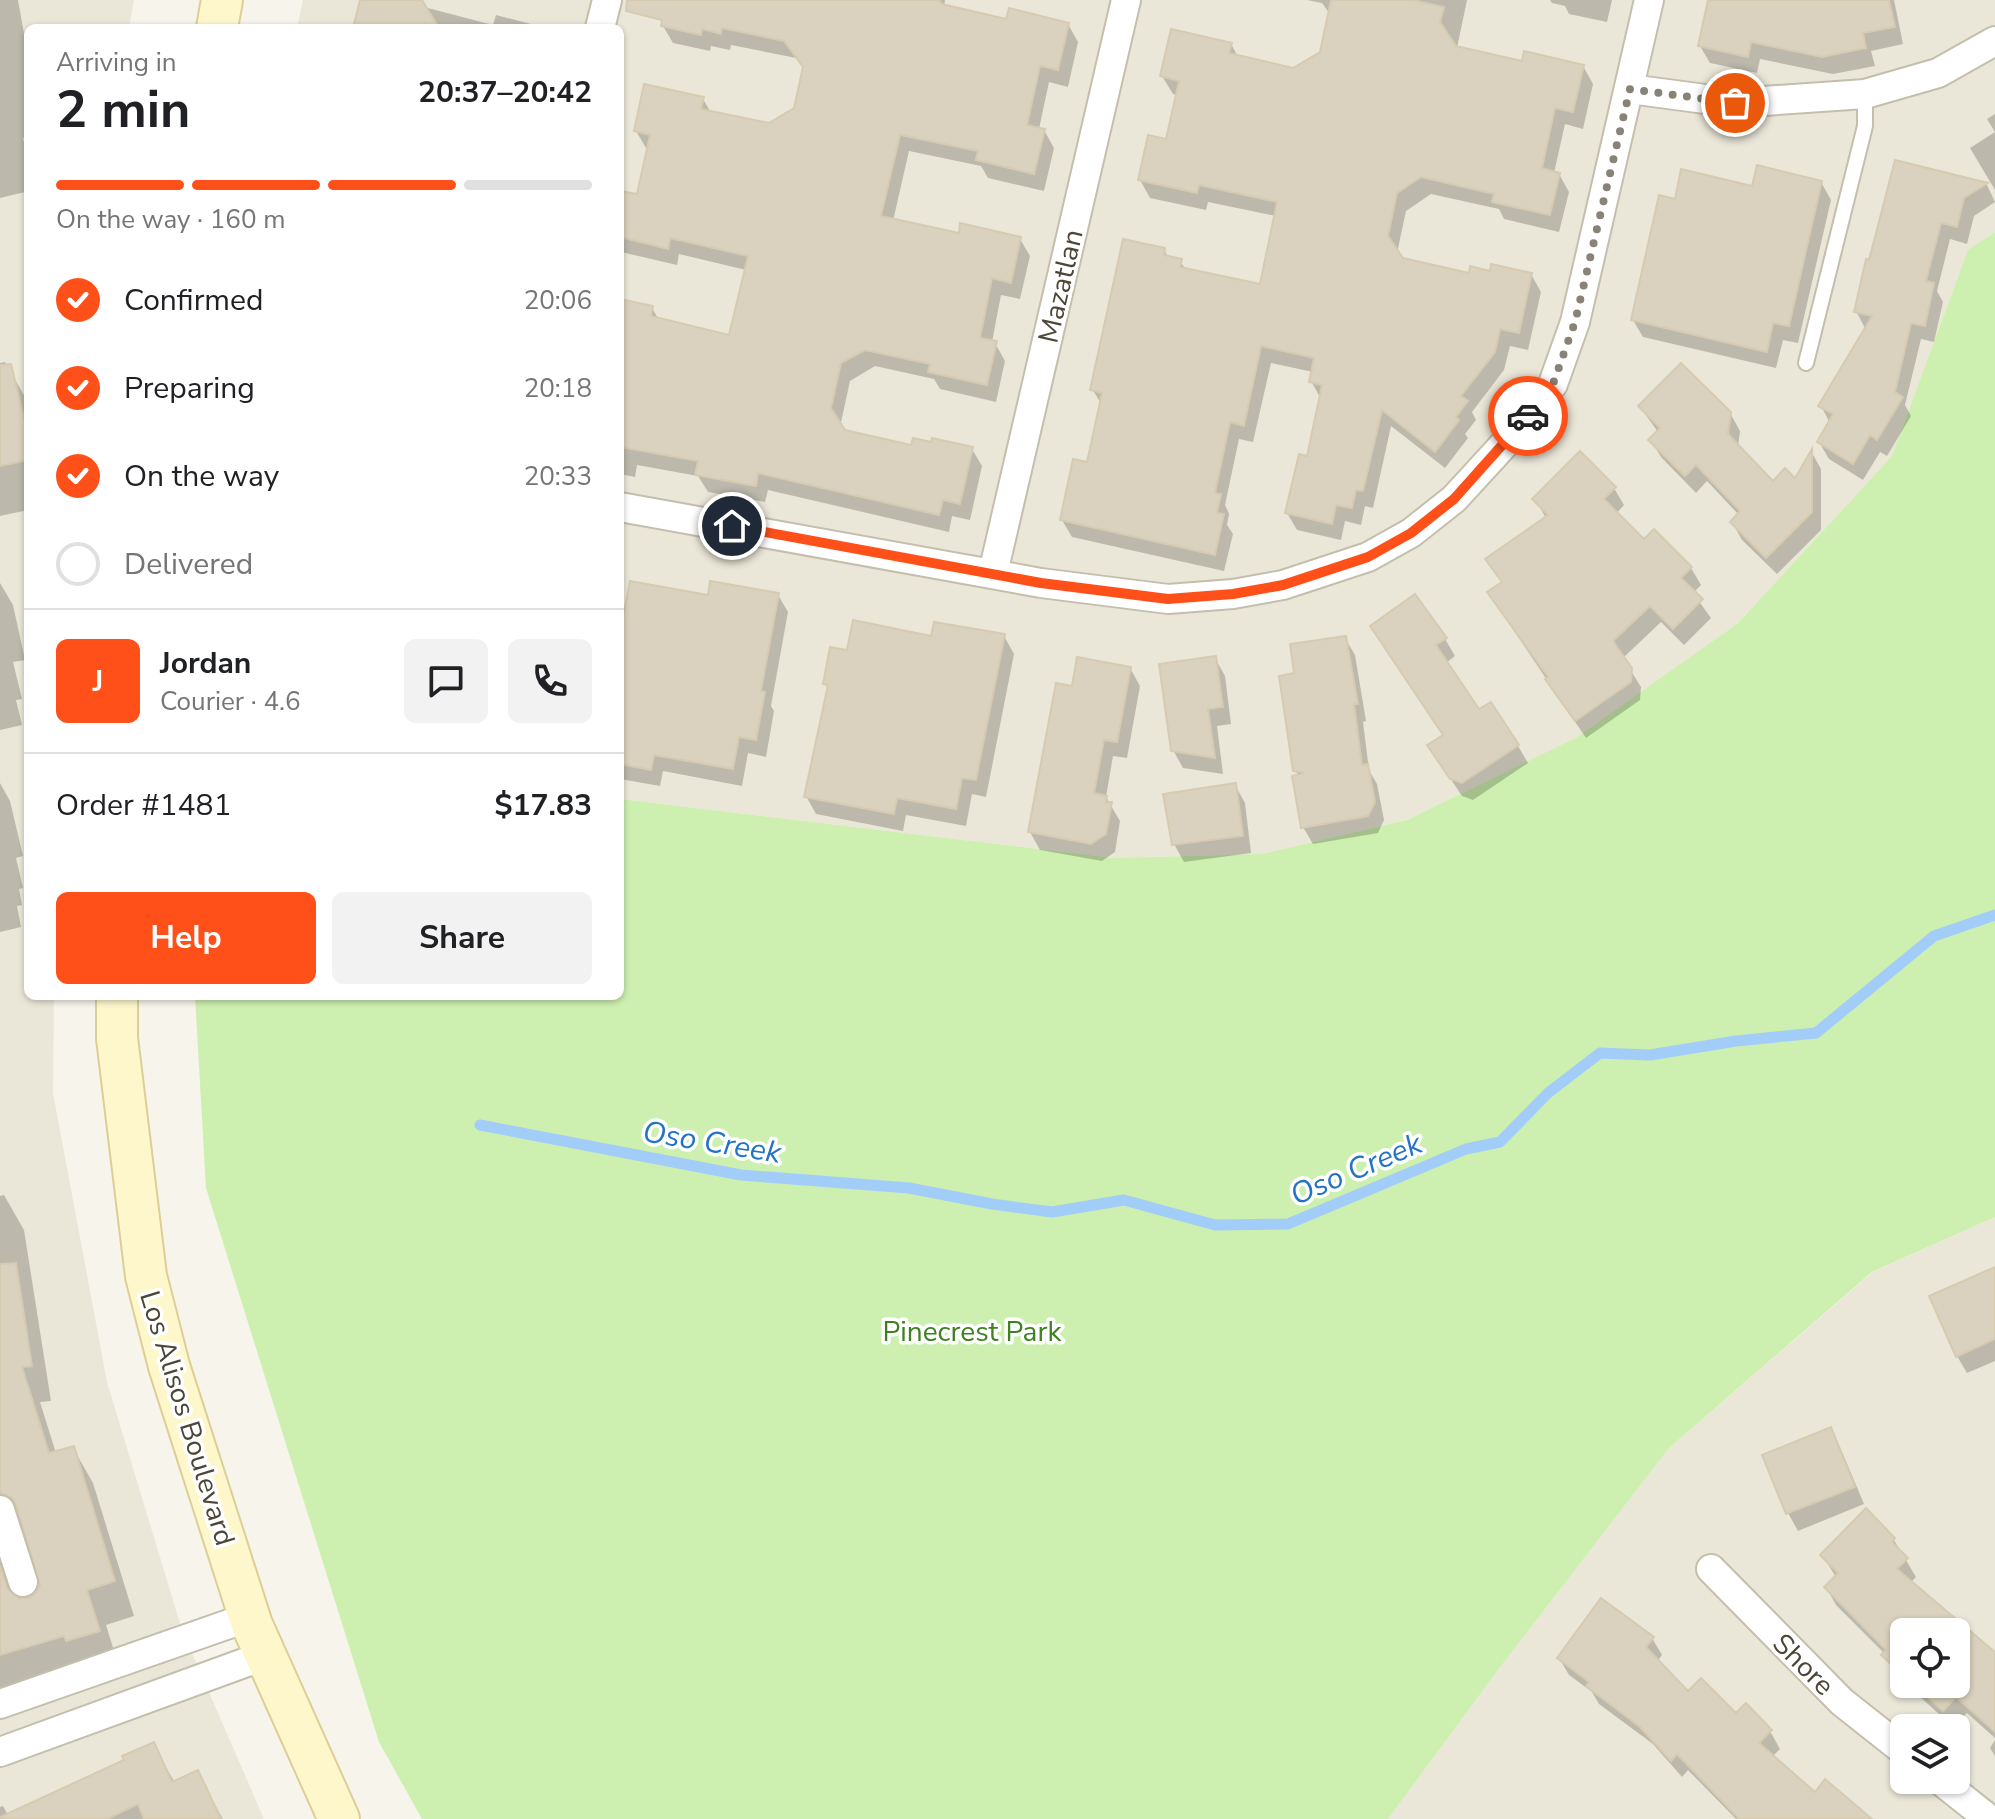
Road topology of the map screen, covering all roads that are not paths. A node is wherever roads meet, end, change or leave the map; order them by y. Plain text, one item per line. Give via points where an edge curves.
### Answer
1 (222, 0) edge
2 (607, 0) edge
3 (1126, 0) edge
4 (1649, 0) edge
5 (218, 24) edge
6 (601, 24) edge
7 (1995, 41) edge
8 (1630, 89) junction
9 (1865, 94) junction
10 (1806, 363) dead end
11 (624, 508) edge
12 (993, 573) junction
13 (117, 1000) edge
14 (3, 1528) edge
15 (1711, 1569) dead end
16 (23, 1582) dead end
17 (249, 1617) junction
18 (266, 1655) junction
19 (0, 1704) edge
20 (1890, 1740) edge
21 (0, 1752) edge
22 (1958, 1794) edge
23 (339, 1819) edge
24 (1989, 1819) edge

1 - 5 main road
2 - 6 street
3 - 12 street, Mazatlan
4 - 8 street
7 - 9 street via 1938,73
8 - 9 street via 1735,103
8 - 12 street via 1575,322 1553,384 1454,499 1411,533 1368,557 1283,585 1233,594 1168,599
9 - 10 lane via 1865,126
11 - 12 street
13 - 17 main road, Los Alisos Boulevard via 146,1276 169,1366
14 - 16 street
15 - 20 street, Shore via 1842,1702
17 - 18 main road, Los Alisos Boulevard
17 - 19 street
18 - 21 street
18 - 23 main road, Los Alisos Boulevard
22 - 24 street

